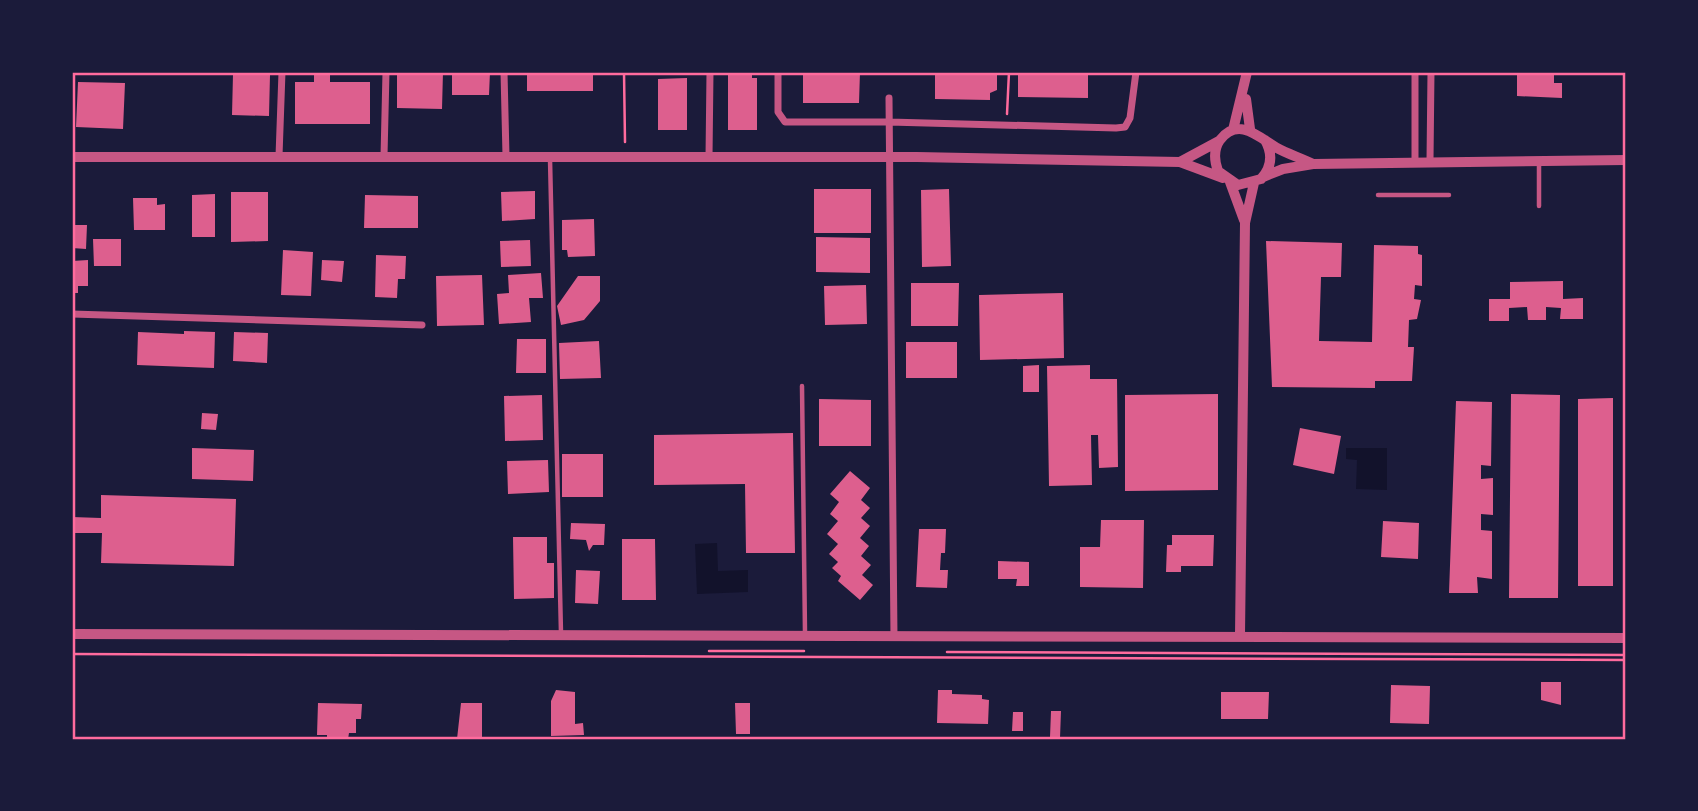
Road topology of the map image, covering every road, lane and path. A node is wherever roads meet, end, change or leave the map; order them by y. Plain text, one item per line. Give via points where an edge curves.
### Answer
1 (282, 72) edge
2 (386, 72) edge
3 (504, 72) edge
4 (624, 72) edge
5 (710, 72) edge
6 (778, 72) edge
7 (1009, 72) edge
8 (1136, 72) edge
9 (1247, 72) edge
10 (1415, 72) edge
11 (1431, 72) edge
12 (1245, 89) junction
13 (890, 98) dead end
14 (889, 121) junction
15 (1006, 124) junction
16 (1233, 130) junction
17 (1250, 130) junction
18 (1265, 140) junction
19 (1219, 141) junction
20 (279, 156) junction
21 (384, 156) junction
22 (506, 156) junction
23 (550, 156) junction
24 (625, 156) junction
25 (709, 156) junction
26 (889, 156) junction
27 (72, 157) edge
28 (1626, 159) edge
29 (1430, 160) junction
30 (1539, 160) junction
31 (1415, 161) junction
32 (1180, 162) junction
33 (1313, 164) junction
34 (1226, 180) junction
35 (1258, 180) junction
36 (1378, 195) dead end
37 (1449, 195) dead end
38 (1539, 206) dead end
39 (1245, 223) junction
40 (72, 314) edge
41 (422, 325) dead end
42 (802, 386) dead end
43 (72, 634) edge
44 (1240, 635) junction
45 (561, 637) junction
46 (894, 637) junction
47 (805, 638) junction
48 (1626, 638) edge
49 (72, 654) edge
50 (1626, 660) edge

1 - 20 street
2 - 21 street
3 - 22 street
4 - 24 path
5 - 25 street
6 - 14 street via 778,112 785,122
7 - 15 path
8 - 15 street via 1125,127
9 - 12 street
10 - 31 street
11 - 29 street
12 - 16 street
12 - 17 street
13 - 14 street
14 - 15 street
14 - 26 street
16 - 17 street
16 - 19 street
17 - 18 street
18 - 33 street
18 - 35 street via 1271,156
19 - 32 street
19 - 34 street via 1215,164
20 - 21 street
20 - 27 street
21 - 22 street
22 - 23 street
23 - 24 street
23 - 45 lane
24 - 25 street
25 - 26 street
26 - 32 street
26 - 46 street
28 - 30 street
29 - 30 street
29 - 31 street
30 - 38 lane
31 - 33 street
32 - 34 street
33 - 35 street via 1283,169
34 - 35 street
34 - 39 street
35 - 39 street
36 - 37 lane
39 - 44 street
40 - 41 street
42 - 47 lane
43 - 45 street
44 - 46 street
44 - 48 street
45 - 47 street
46 - 47 street
49 - 50 path

